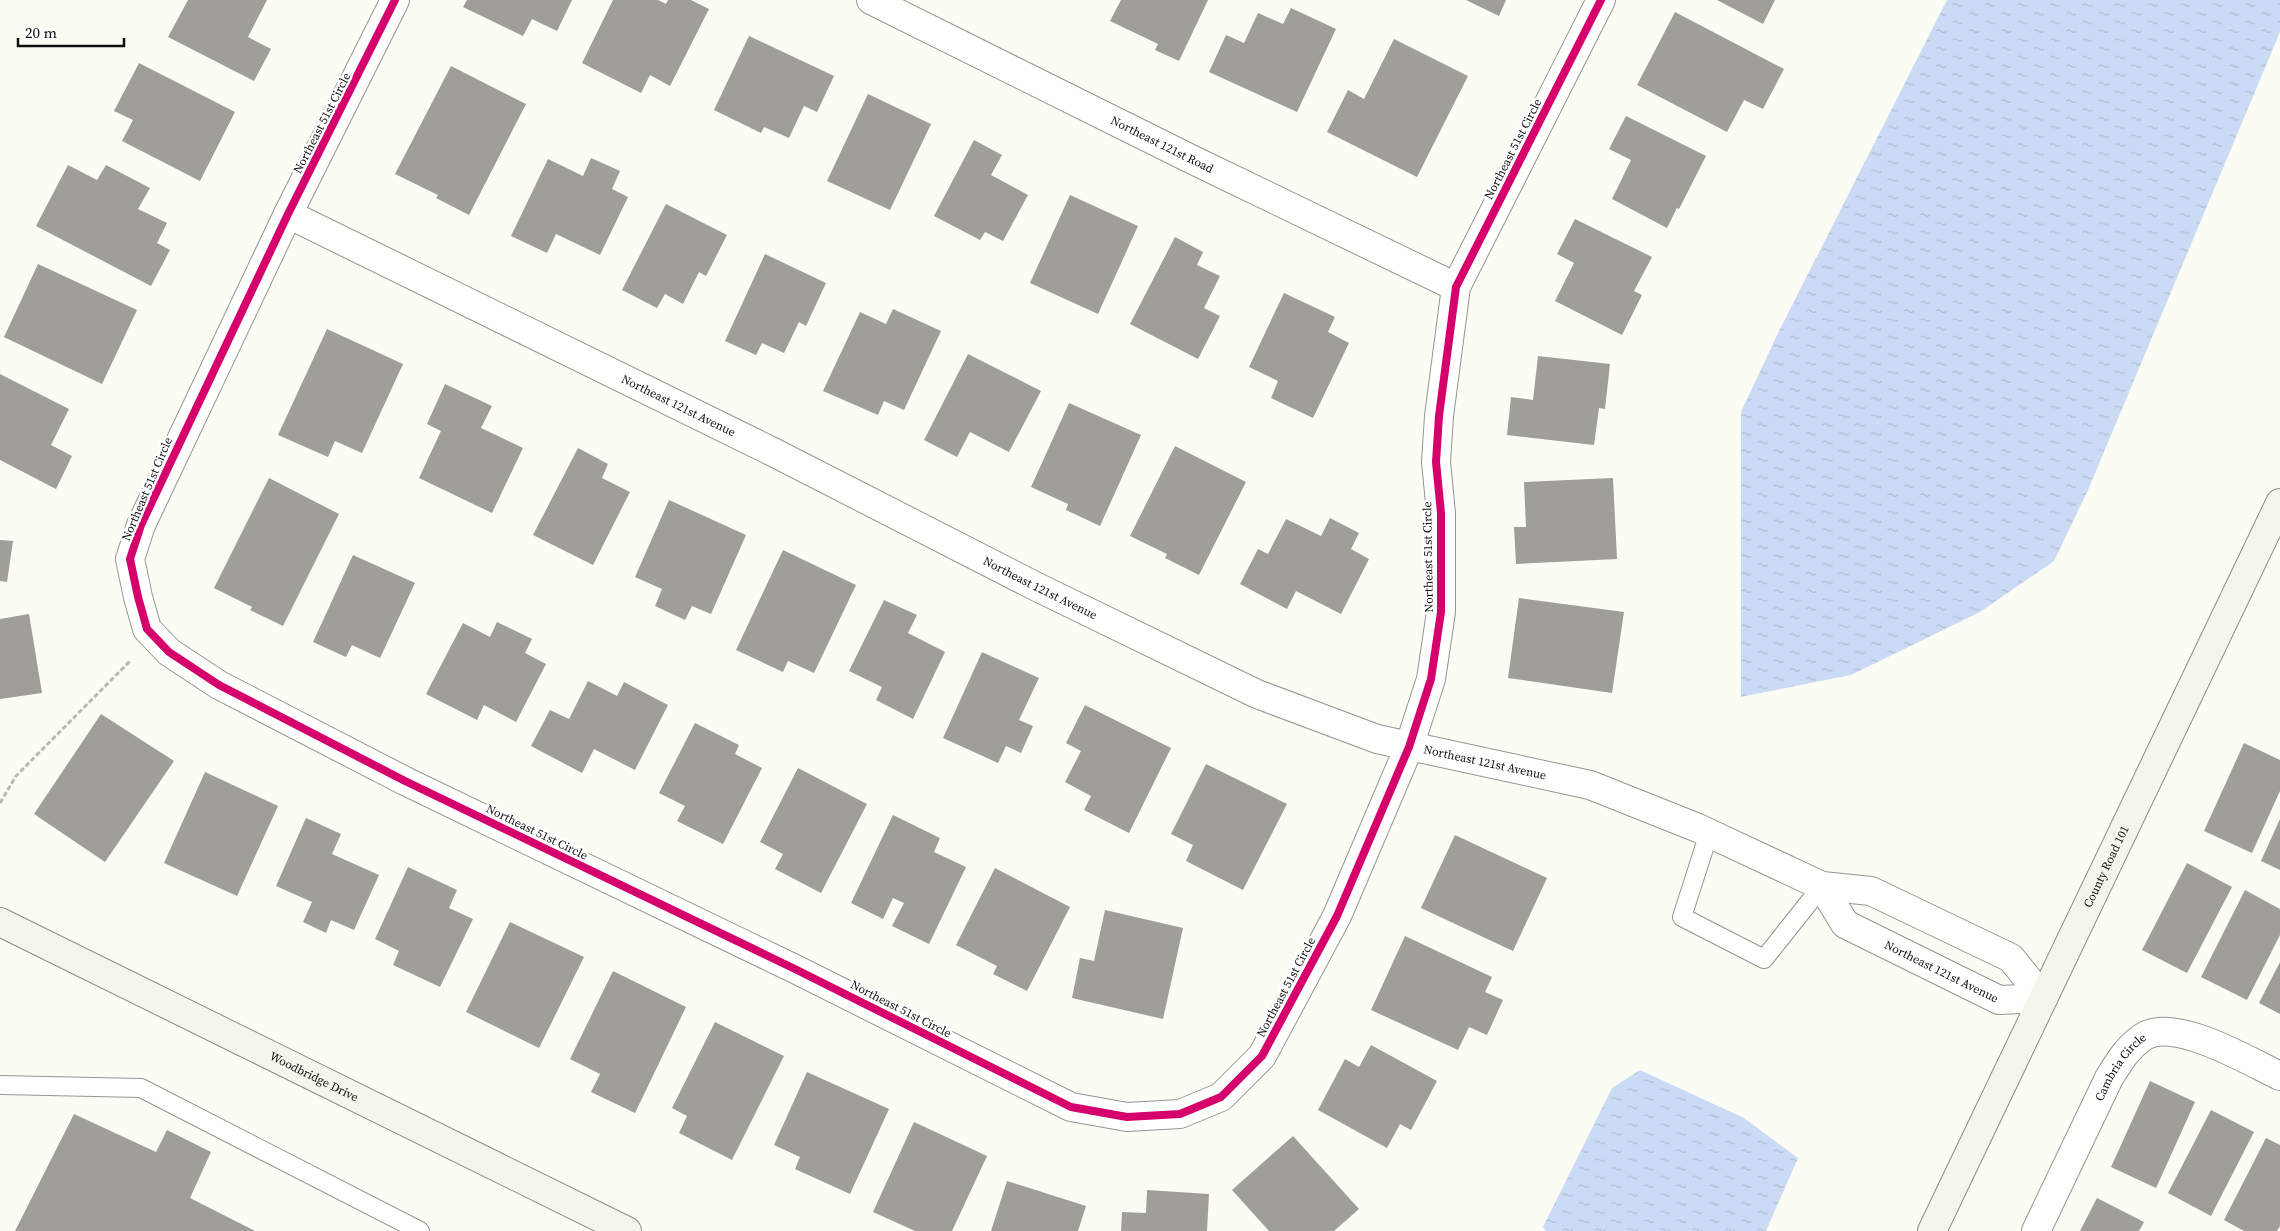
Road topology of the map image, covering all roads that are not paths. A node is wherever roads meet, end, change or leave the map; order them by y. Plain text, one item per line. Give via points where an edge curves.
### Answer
1 (395, 0) edge
2 (871, 0) edge
3 (1601, 0) edge
4 (288, 214) junction
5 (1456, 287) junction
6 (2280, 503) edge
7 (1408, 747) junction
8 (1709, 833) junction
9 (1822, 886) junction
10 (0, 922) edge
11 (2043, 998) junction
12 (2280, 1076) edge
13 (0, 1086) edge
14 (420, 1231) edge
15 (627, 1231) edge
16 (1932, 1231) edge
17 (2036, 1231) edge

1 - 4 street, Northeast 51st Circle
2 - 5 street, Northeast 121st Road
3 - 5 street, Northeast 51st Circle
4 - 7 street, Northeast 121st Avenue via 1257,694
4 - 7 street, Northeast 51st Circle via 141,525 130,559 147,629 169,652 219,685 405,781 796,969 1071,1107 1127,1116 1180,1114 1221,1097 1262,1056 1337,916
5 - 7 street, Northeast 51st Circle via 1436,462 1441,513 1441,612 1431,679
6 - 11 street, County Road 101
7 - 8 street, Northeast 121st Avenue via 1590,785
8 - 9 street, Northeast 121st Avenue
8 - 9 lane via 1682,917 1764,959
9 - 11 street, Northeast 121st Avenue via 1871,891 2011,958
9 - 11 street, Northeast 121st Avenue via 1845,924 1999,1000
10 - 15 street, Woodbridge Drive
11 - 16 street, County Road 101
12 - 17 street, Cambria Circle via 2204,1040 2172,1031 2145,1035 2124,1054 2109,1078
13 - 14 lane via 141,1088

